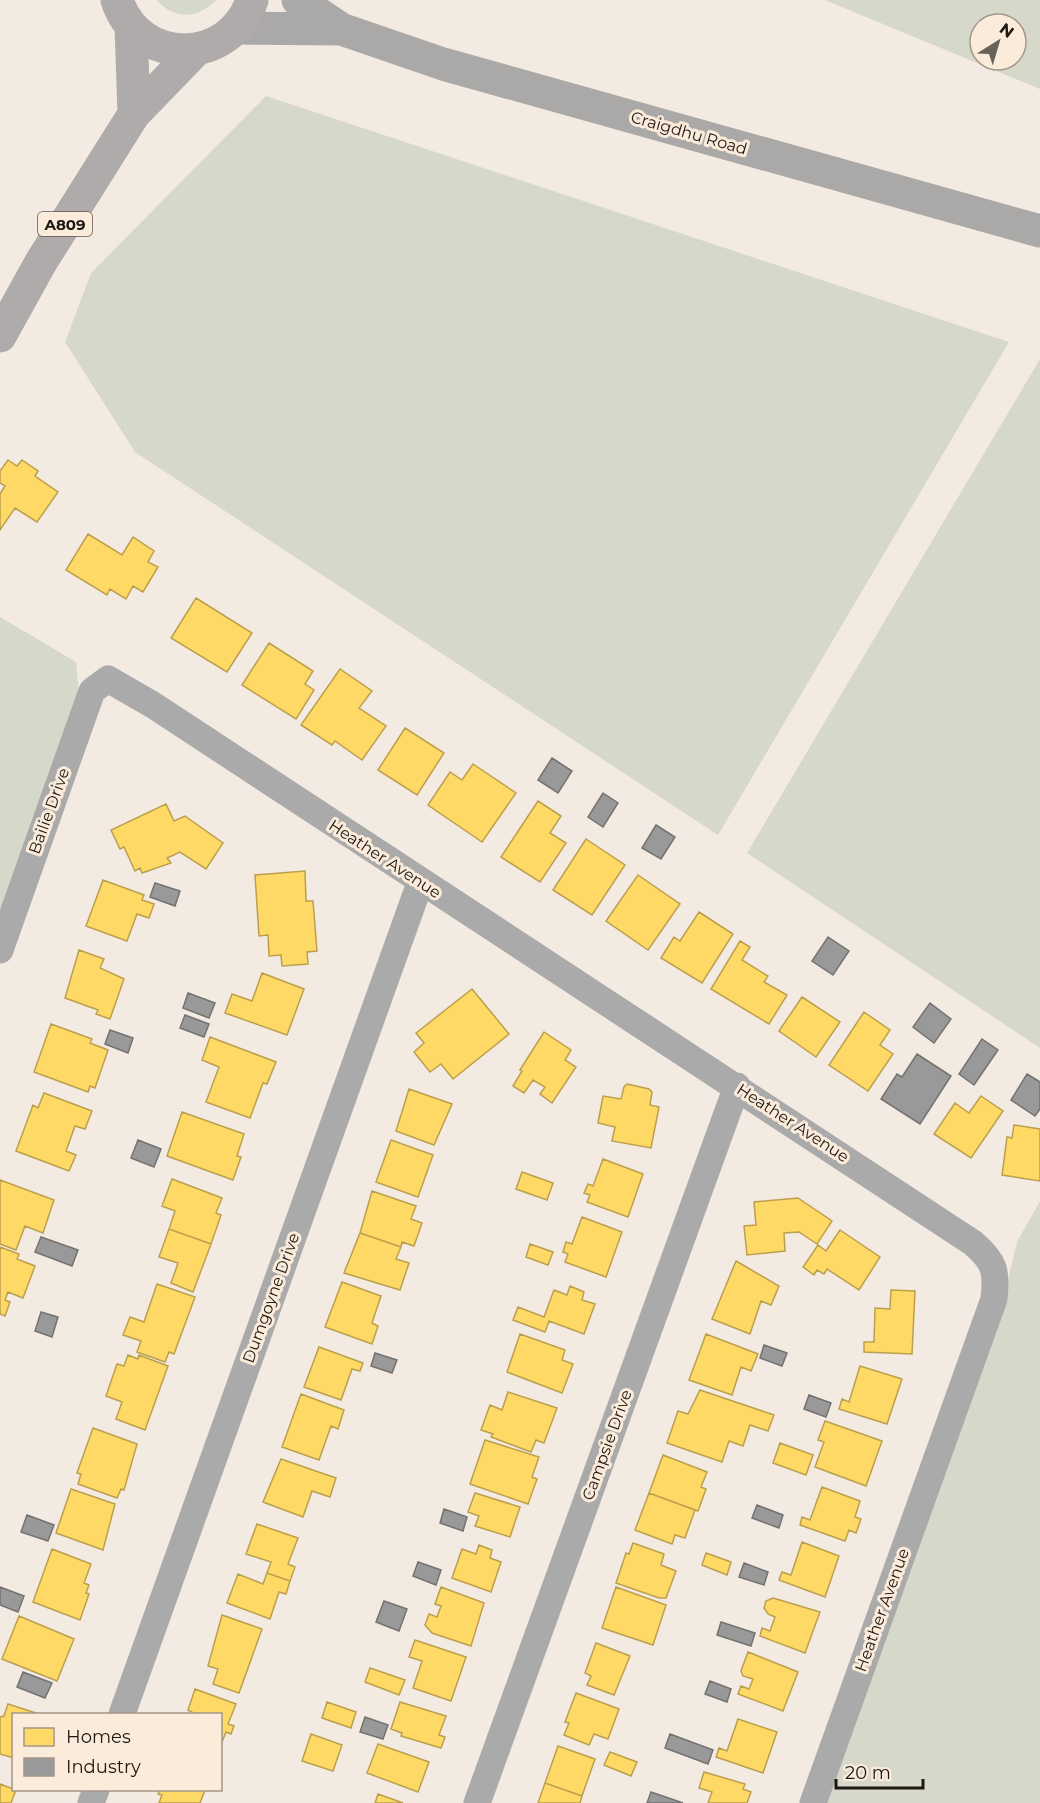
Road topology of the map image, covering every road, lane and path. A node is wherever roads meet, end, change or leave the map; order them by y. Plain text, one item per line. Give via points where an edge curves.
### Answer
1 (252, 0) edge
2 (298, 0) edge
3 (124, 13) edge
4 (237, 28) junction
5 (341, 29) junction
6 (196, 50) junction
7 (135, 114) junction
8 (1040, 231) edge
9 (0, 336) edge
10 (108, 679) joint
11 (420, 883) junction
12 (0, 950) edge
13 (737, 1086) junction
14 (122, 1713) edge
15 (477, 1803) edge
16 (813, 1803) edge

1 - 4 main road
2 - 5 main road, Craigdhu Road
3 - 6 main road via 150,41 172,49
3 - 7 main road
4 - 5 main road, Craigdhu Road
4 - 6 main road via 225,39
5 - 8 main road, Craigdhu Road via 454,68
6 - 7 main road, A809
7 - 9 main road, A809 via 40,261
10 - 11 street, Heather Avenue
10 - 12 street, Bailie Drive via 92,691
11 - 13 street, Heather Avenue
11 - 14 street, Dumgoyne Drive
13 - 15 street, Campsie Drive
13 - 16 street, Heather Avenue via 973,1243 989,1257 996,1275 994,1299

